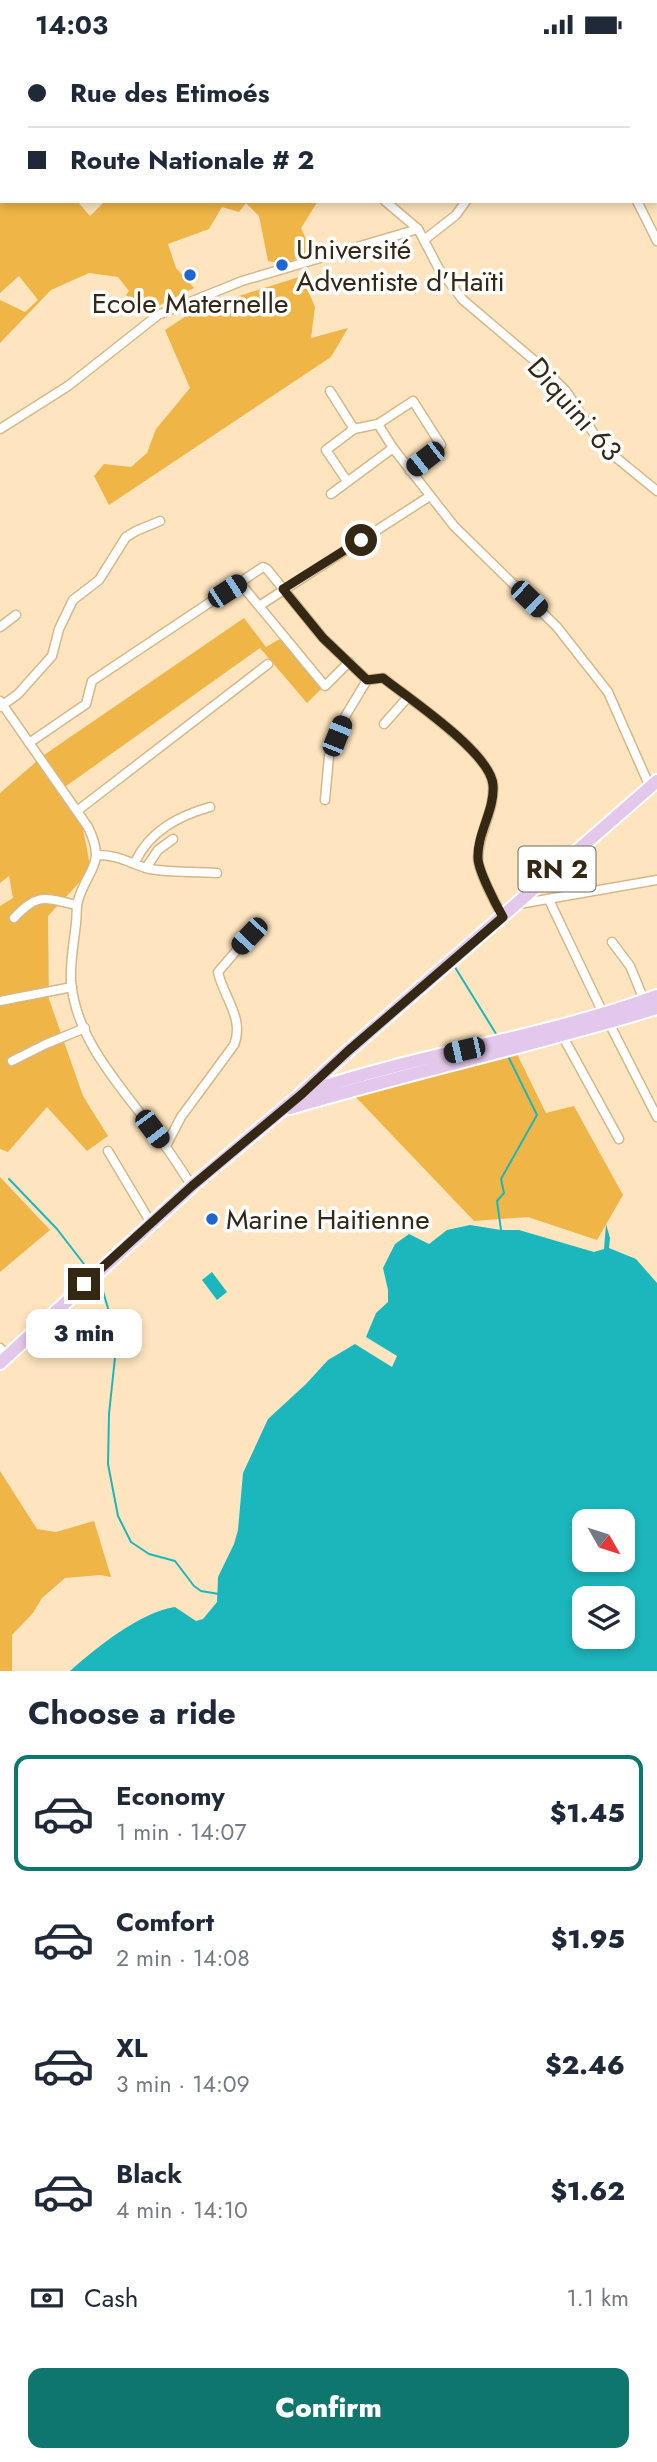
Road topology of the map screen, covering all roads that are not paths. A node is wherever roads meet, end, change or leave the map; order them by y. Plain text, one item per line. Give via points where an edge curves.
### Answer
1 (387, 203) edge
2 (465, 203) edge
3 (638, 203) edge
4 (418, 229) junction
5 (424, 240) junction
6 (657, 241) edge
7 (330, 391) dead end
8 (378, 424) junction
9 (0, 429) edge
10 (354, 429) junction
11 (393, 448) junction
12 (410, 471) junction
13 (347, 481) junction
14 (657, 491) edge
15 (331, 494) dead end
16 (430, 496) junction
17 (159, 521) dead end
18 (240, 583) junction
19 (283, 589) junction
20 (260, 606) junction
21 (16, 615) dead end
22 (0, 627) edge
23 (349, 662) junction
24 (268, 664) dead end
25 (367, 680) junction
26 (408, 697) junction
27 (1, 705) edge
28 (384, 725) dead end
29 (29, 743) junction
30 (653, 784) edge
31 (325, 800) dead end
32 (210, 807) dead end
33 (77, 811) junction
34 (173, 839) dead end
35 (582, 846) junction
36 (97, 855) junction
37 (135, 862) junction
38 (146, 868) junction
39 (217, 873) dead end
40 (657, 880) edge
41 (588, 890) junction
42 (549, 900) junction
43 (519, 904) junction
44 (77, 905) junction
45 (503, 917) junction
46 (14, 918) dead end
47 (249, 936) dead end
48 (612, 942) dead end
49 (72, 987) junction
50 (651, 998) edge
51 (0, 1001) edge
52 (657, 1008) edge
53 (606, 1018) junction
54 (85, 1028) junction
55 (562, 1035) junction
56 (511, 1043) junction
57 (490, 1048) junction
58 (348, 1051) junction
59 (12, 1061) dead end
60 (358, 1075) junction
61 (302, 1094) junction
62 (283, 1110) junction
63 (657, 1118) edge
64 (620, 1139) dead end
65 (166, 1146) junction
66 (108, 1151) dead end
67 (192, 1186) junction
68 (151, 1223) junction
69 (3, 1355) edge

1 - 4 street, Diquini 63
2 - 5 street
3 - 6 street
4 - 5 street, Diquini 63
4 - 9 street via 242,281 158,315 68,386
5 - 14 street, Diquini 63 via 463,300 542,367 566,391 602,446
7 - 10 street
8 - 10 street
8 - 11 street
8 - 12 street via 415,402 441,445
10 - 13 street via 326,450
11 - 12 street
11 - 13 street
12 - 16 street
13 - 15 street
16 - 19 street
16 - 30 street via 454,526 557,627 608,692
17 - 27 street via 126,537 99,580 73,600 52,656 18,694
18 - 19 street via 265,568
18 - 20 street
18 - 29 street via 92,681 86,704
19 - 20 street
19 - 23 street
20 - 23 street via 325,686
21 - 22 street
23 - 25 street
24 - 33 street
25 - 26 street via 380,677
25 - 31 street via 329,756
26 - 28 street
26 - 45 street via 464,741 490,774 490,811 478,859
27 - 29 street
29 - 33 street
30 - 35 main road, RN 2
32 - 37 street via 157,833
33 - 36 street
34 - 38 street
35 - 41 street
35 - 43 main road, RN 2
36 - 37 street
36 - 44 street
37 - 38 street
38 - 39 street
40 - 41 street
41 - 42 street
42 - 43 street
42 - 53 street
43 - 45 main road, RN 2
44 - 46 street via 36,899
44 - 49 street
45 - 58 main road, RN 2
47 - 65 street via 218,972 238,1036
48 - 50 street
49 - 51 street
49 - 54 street
50 - 53 main road
52 - 53 main road
53 - 55 main road
53 - 56 main road
53 - 63 street
54 - 59 street
54 - 65 street via 112,1076
55 - 56 main road
55 - 64 street
56 - 57 main road
57 - 60 main road
57 - 62 main road
58 - 60 main road via 345,1061
58 - 61 main road, RN 2
60 - 61 main road
61 - 62 main road, RN 2
62 - 67 main road, RN 2
65 - 67 street
66 - 68 street
67 - 68 main road, RN 2
68 - 69 main road, RN 2

